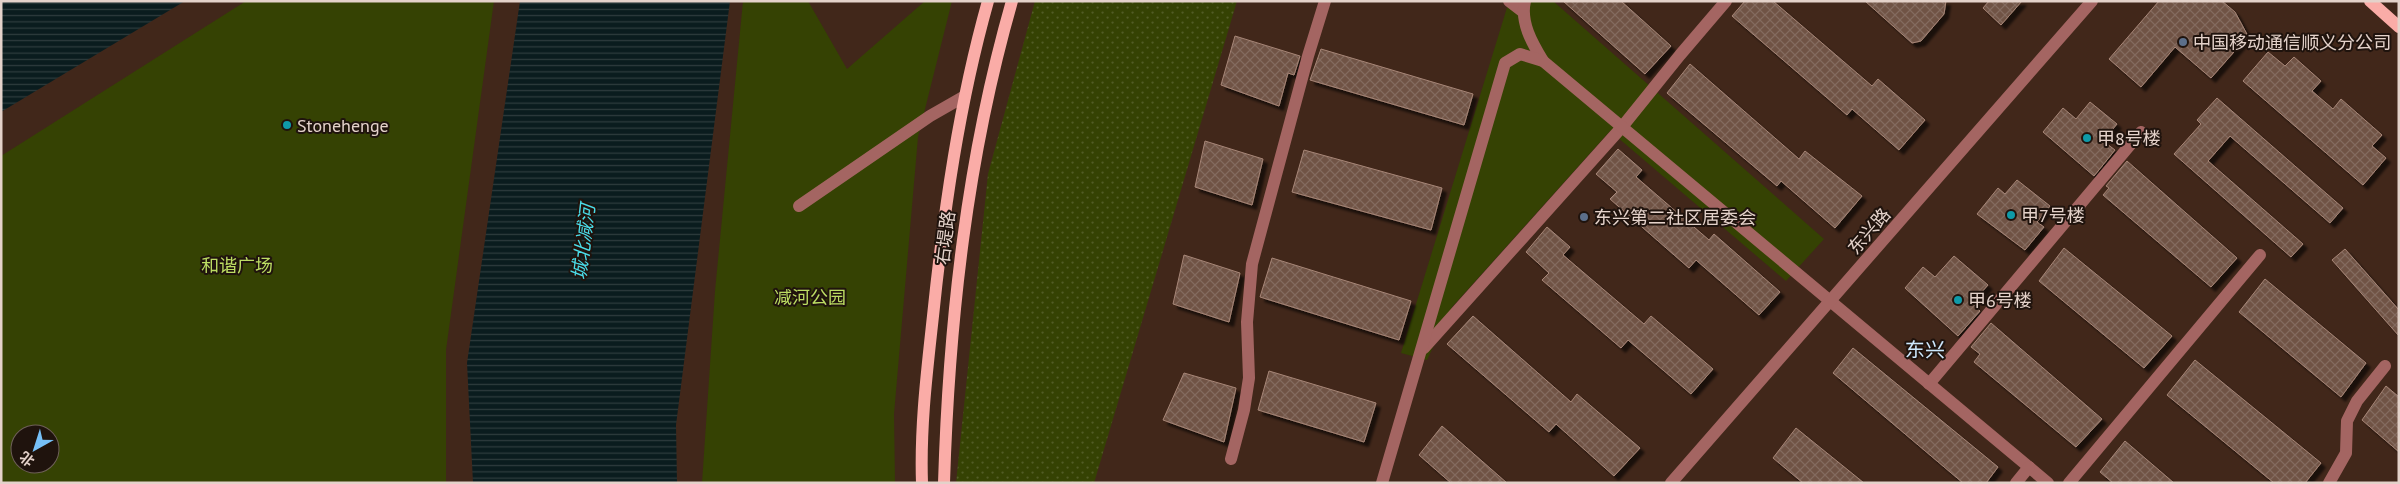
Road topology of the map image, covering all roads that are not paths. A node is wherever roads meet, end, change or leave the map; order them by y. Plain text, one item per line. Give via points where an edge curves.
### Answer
1 (988, 1) edge
2 (1012, 1) edge
3 (1325, 1) edge
4 (1509, 1) edge
5 (1726, 1) edge
6 (2092, 1) edge
7 (2370, 1) edge
8 (1524, 6) edge
9 (2399, 27) edge
10 (1543, 61) junction
11 (965, 96) junction
12 (1622, 127) junction
13 (2140, 132) dead end
14 (799, 206) dead end
15 (2260, 256) dead end
16 (1832, 300) junction
17 (1421, 351) junction
18 (2385, 366) dead end
19 (1929, 384) junction
20 (1231, 459) dead end
21 (2029, 467) junction
22 (922, 483) edge
23 (944, 483) edge
24 (1382, 483) edge
25 (1671, 483) edge
26 (2016, 483) edge
27 (2048, 483) edge
28 (2069, 483) edge
29 (2329, 483) edge

1 - 11 main road, 右堤路
2 - 23 main road, 右堤路 via 970,182 953,333
3 - 20 street via 1252,264 1247,322 1250,378
4 - 8 street
5 - 12 street
6 - 16 street, 东兴路
7 - 9 main road
8 - 10 street via 1530,40
10 - 12 street
10 - 17 street via 1520,54 1505,63
11 - 14 street via 930,116
11 - 22 main road, 右堤路 via 939,257 923,413
12 - 16 street
12 - 17 street
13 - 19 street
15 - 28 street
16 - 19 street
16 - 25 street, 东兴路
17 - 24 street
18 - 29 street via 2357,401 2347,421 2346,454
19 - 21 street
21 - 26 street
21 - 27 street

